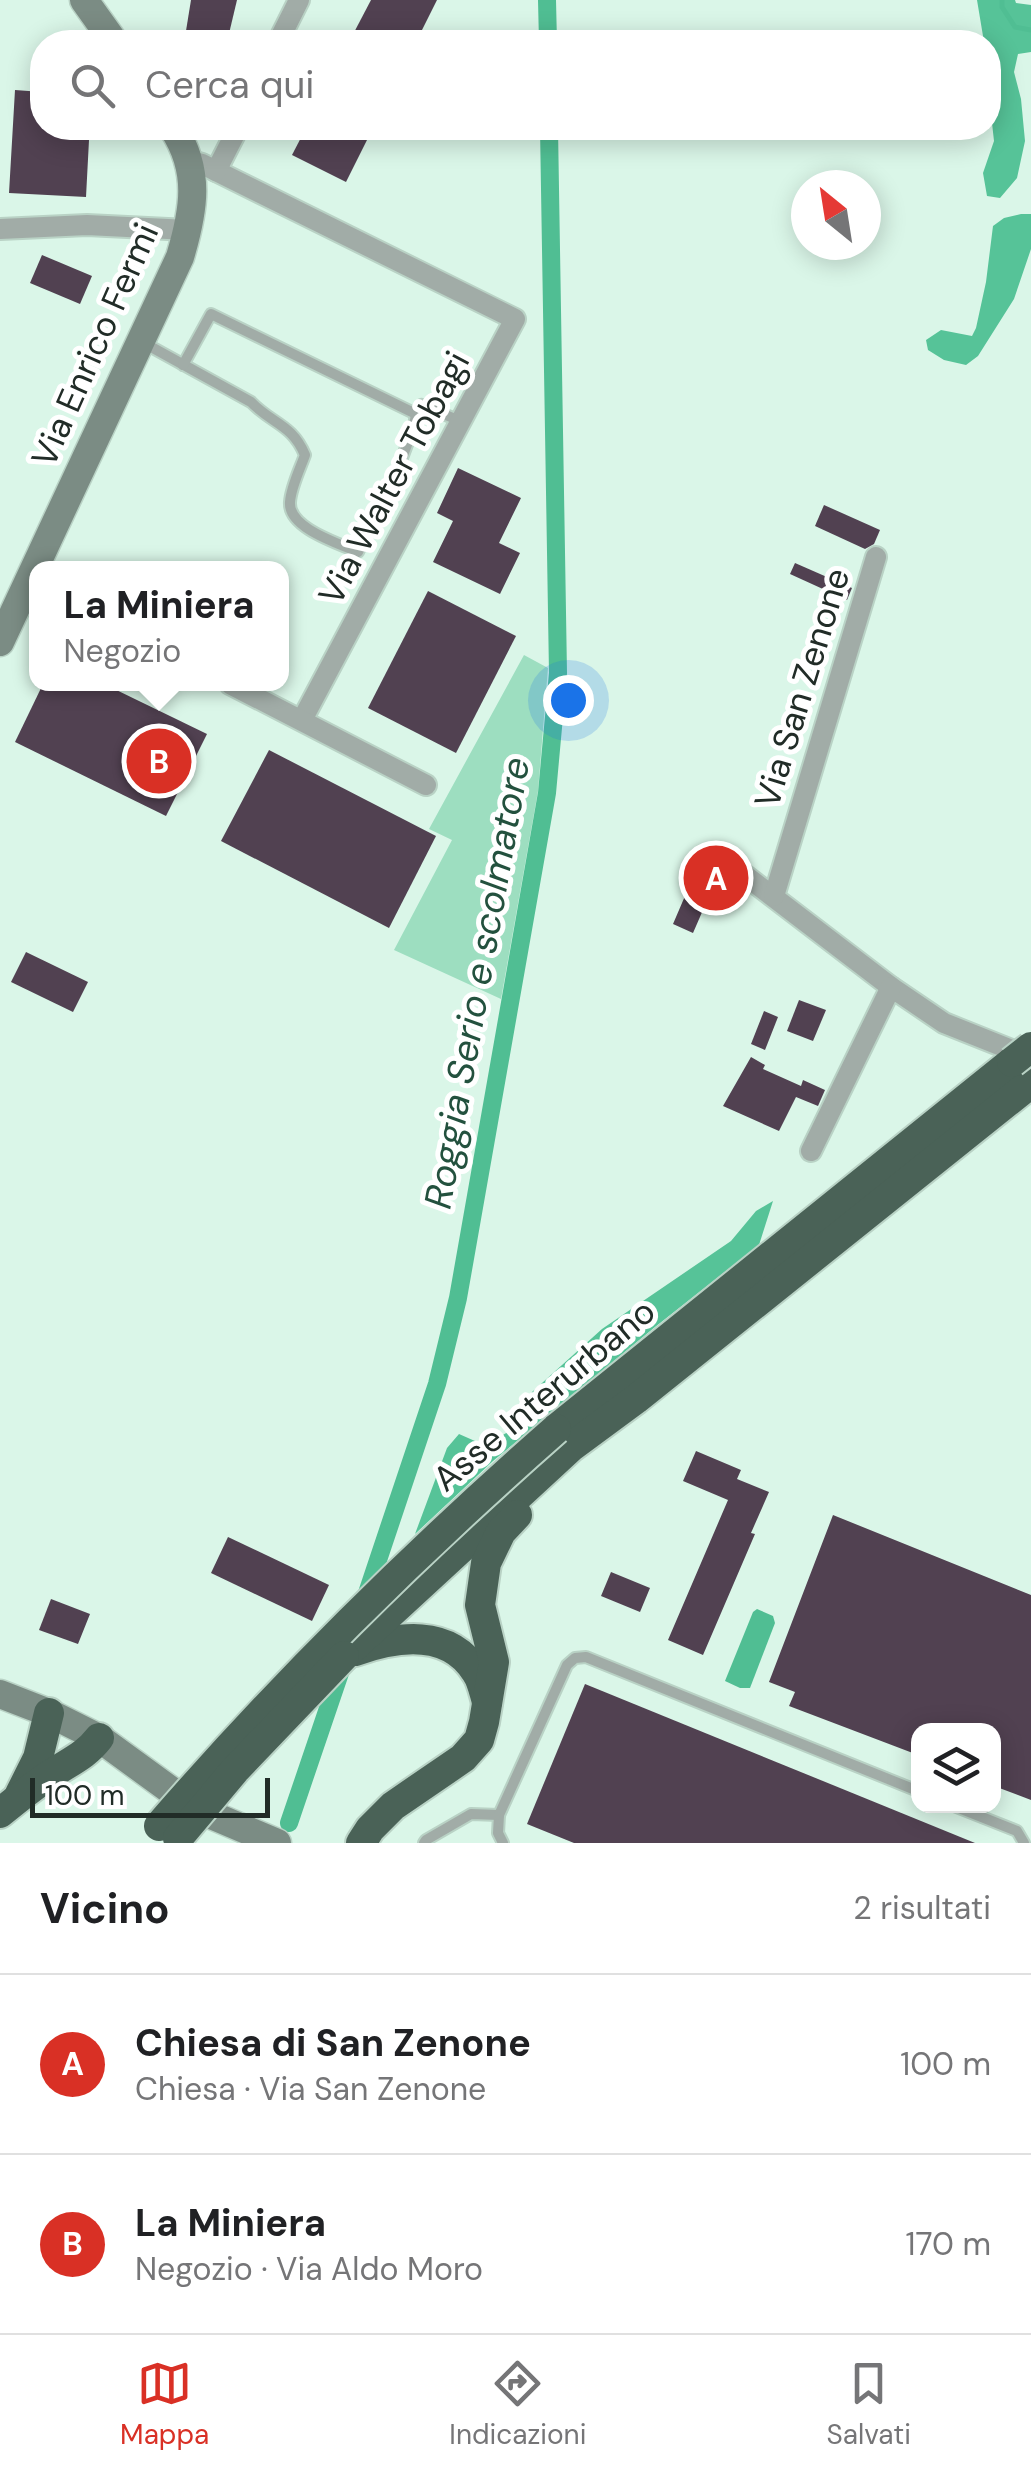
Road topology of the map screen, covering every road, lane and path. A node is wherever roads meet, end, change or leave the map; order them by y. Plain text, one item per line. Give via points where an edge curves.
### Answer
1 (84, 0) edge
2 (299, 0) edge
3 (105, 30) edge
4 (284, 30) edge
5 (182, 140) edge
6 (227, 140) edge
7 (203, 166) junction
8 (0, 229) edge
9 (188, 230) junction
10 (142, 341) junction
11 (183, 364) junction
12 (416, 414) junction
13 (461, 421) junction
14 (876, 557) dead end
15 (370, 559) junction
16 (43, 561) edge
17 (29, 590) edge
18 (0, 642) edge
19 (244, 691) edge
20 (302, 720) junction
21 (426, 785) dead end
22 (721, 857) dead end
23 (774, 896) junction
24 (891, 987) junction
25 (1026, 1062) edge
26 (811, 1151) dead end
27 (564, 1438) junction
28 (344, 1656) junction
29 (0, 1694) edge
30 (487, 1702) junction
31 (49, 1714) junction
32 (99, 1738) junction
33 (911, 1788) edge
34 (10, 1805) edge
35 (972, 1813) edge
36 (499, 1815) junction
37 (164, 1837) edge
38 (266, 1841) edge
39 (361, 1843) edge
40 (424, 1843) edge
41 (503, 1843) edge
42 (1024, 1843) edge

1 - 3 street
2 - 4 street
5 - 7 street, Via Enrico Fermi
6 - 7 street
7 - 9 street, Via Enrico Fermi
7 - 13 street, Via Walter Tobagi via 516,319
8 - 9 street via 87,224
9 - 10 street, Via Enrico Fermi
10 - 11 lane
10 - 16 street, Via Enrico Fermi
11 - 12 lane via 211,314
11 - 15 lane via 288,429 305,455 289,504 295,520
12 - 13 lane via 422,405
12 - 15 lane
13 - 15 street, Via Walter Tobagi
14 - 23 street, Via San Zenone
15 - 20 street, Via Walter Tobagi
17 - 18 street, Via Enrico Fermi
19 - 20 street
20 - 21 street
22 - 23 street
23 - 24 street
24 - 25 street
24 - 26 street
25 - 27 highway, Asse Interurbano
27 - 28 highway, Asse Interurbano
27 - 30 highway via 486,1563 480,1606 494,1662
27 - 37 highway, Asse Interurbano, bridge via 432,1541 312,1659 223,1752
28 - 30 highway via 382,1642 432,1640 458,1650 478,1674
28 - 37 highway, Asse Interurbano, bridge
29 - 31 street
30 - 39 highway via 472,1750 410,1792
31 - 32 street
31 - 34 highway via 38,1758
32 - 34 highway
32 - 38 street via 233,1833
33 - 36 lane via 586,1657 567,1665
35 - 42 lane via 1016,1830
36 - 40 lane via 471,1814
36 - 41 lane

